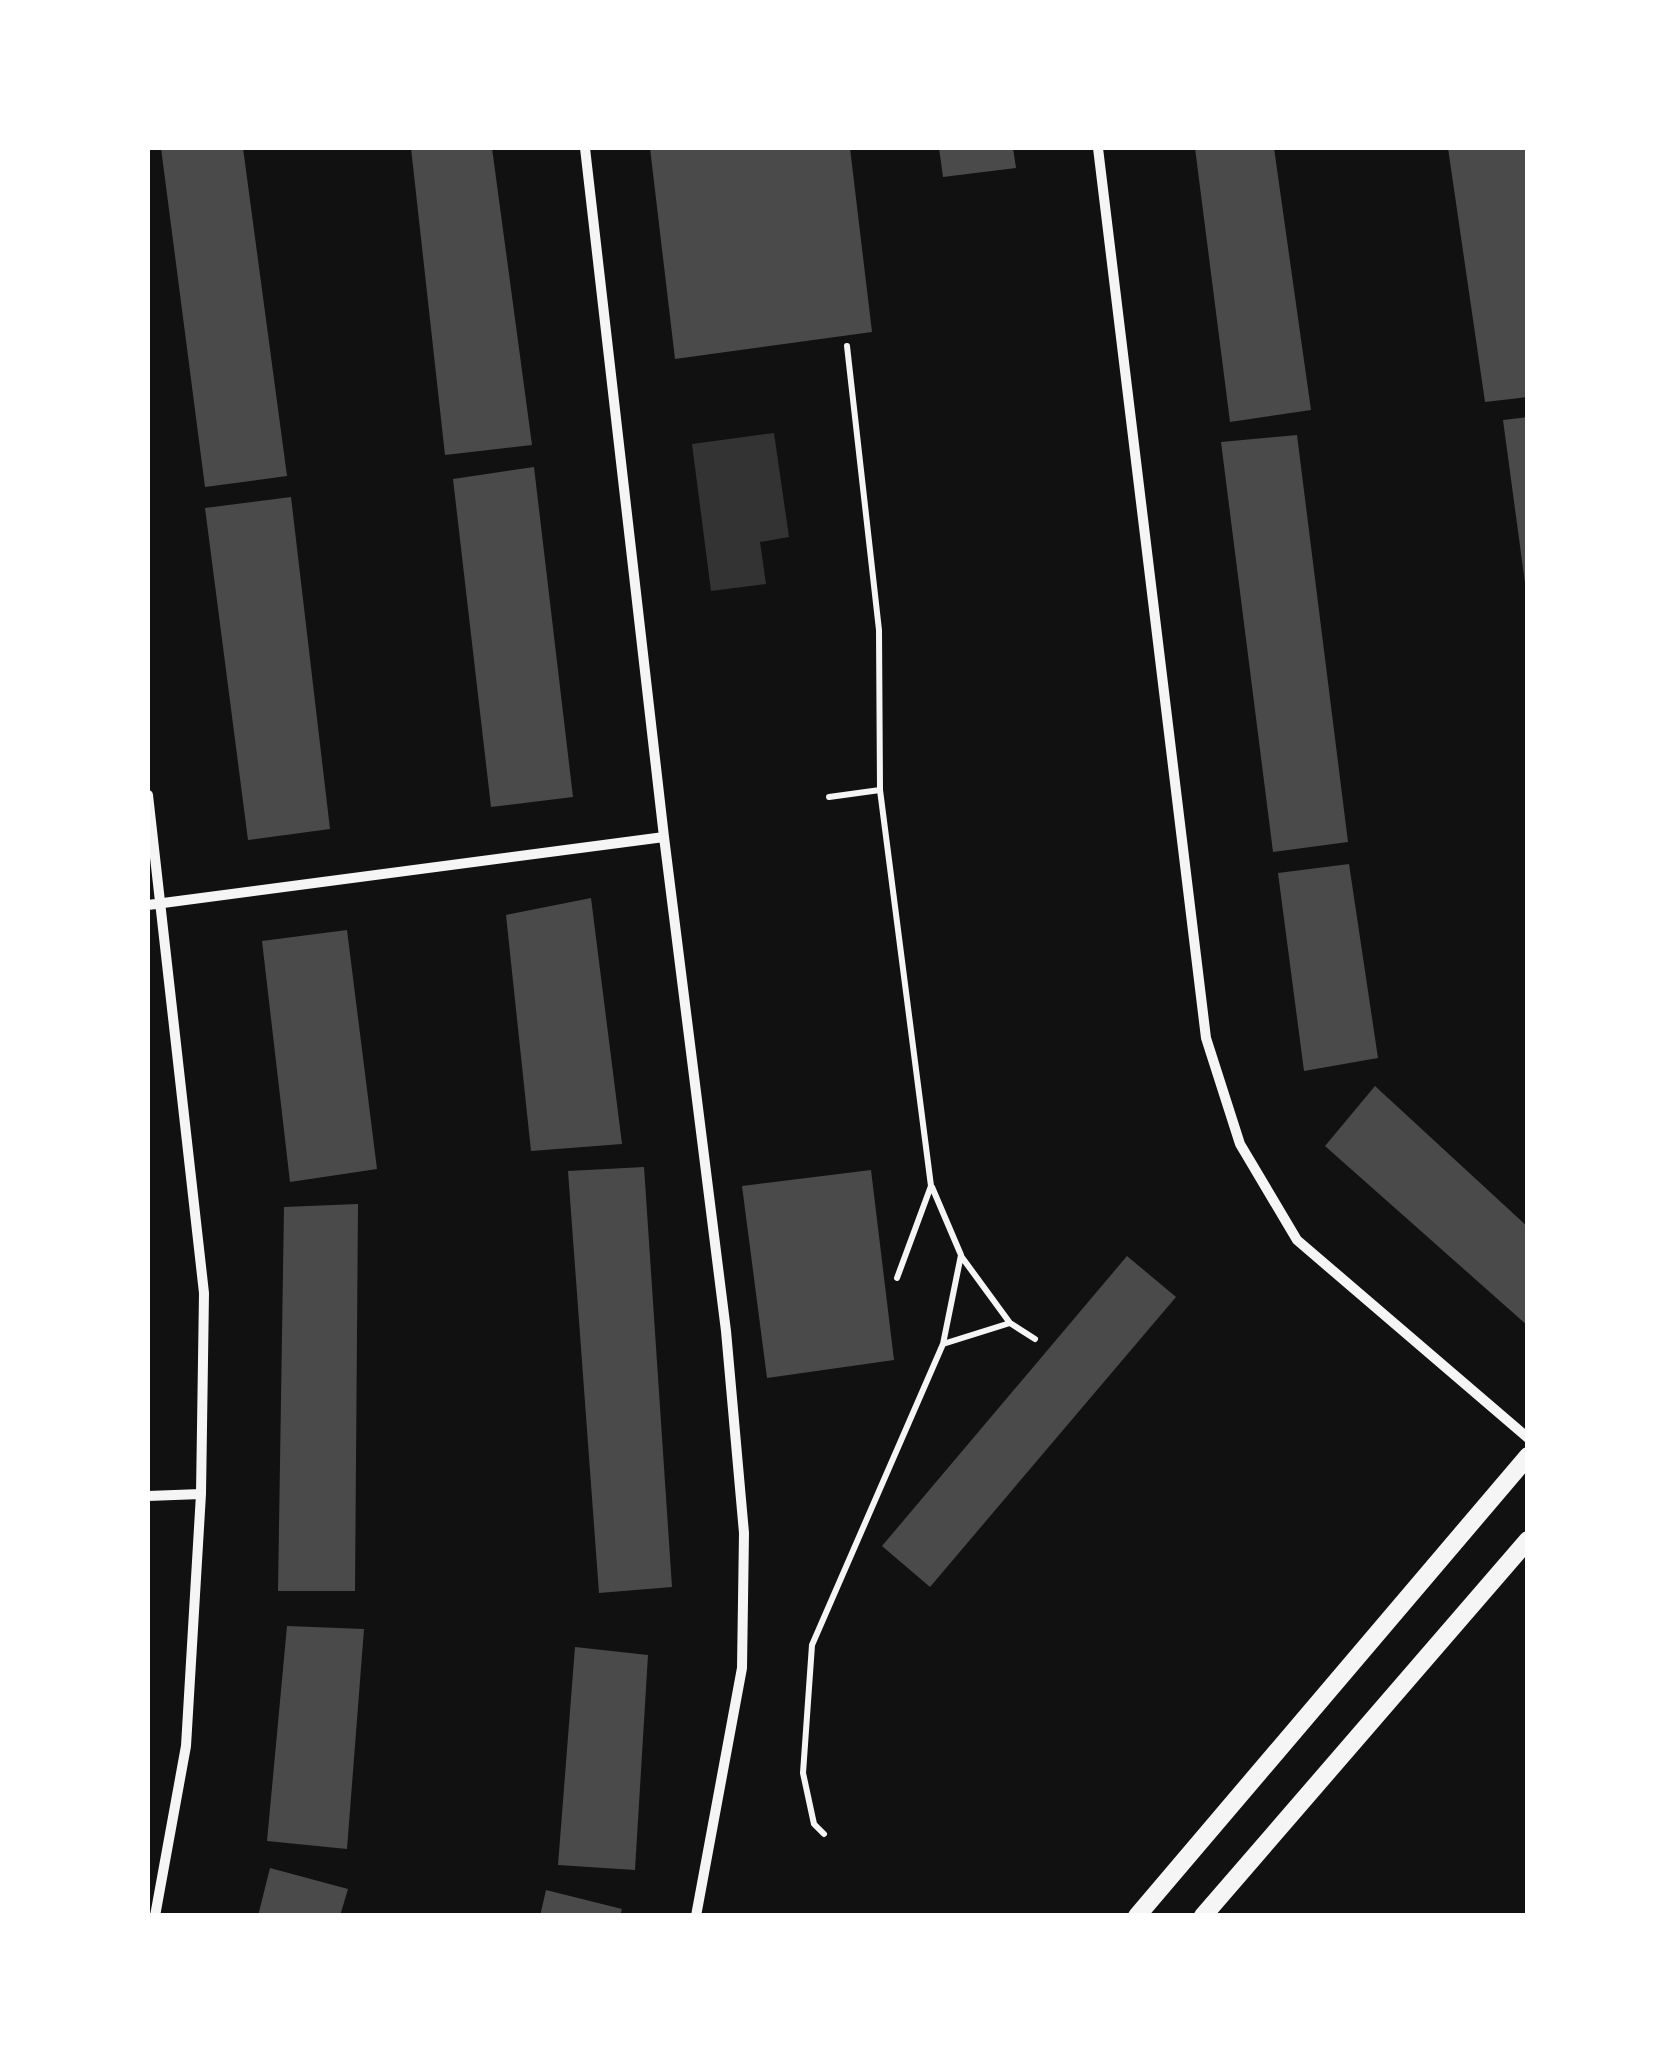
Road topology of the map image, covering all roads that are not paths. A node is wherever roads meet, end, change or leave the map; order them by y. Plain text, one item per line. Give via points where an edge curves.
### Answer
1 (585, 148) edge
2 (1098, 148) edge
3 (148, 795) edge
4 (664, 838) junction
5 (161, 904) junction
6 (148, 905) edge
7 (1528, 1438) edge
8 (1528, 1456) edge
9 (201, 1494) junction
10 (148, 1496) edge
11 (1528, 1540) edge
12 (155, 1916) edge
13 (696, 1916) edge
14 (1137, 1916) edge
15 (1203, 1916) edge

1 - 4 street
2 - 7 street via 1206,1038 1240,1144 1297,1240
3 - 5 street
4 - 5 street
4 - 13 street via 726,1331 744,1534 742,1668
5 - 6 street
5 - 9 street via 204,1293
8 - 14 street
9 - 10 street
9 - 12 street via 186,1746
11 - 15 street

